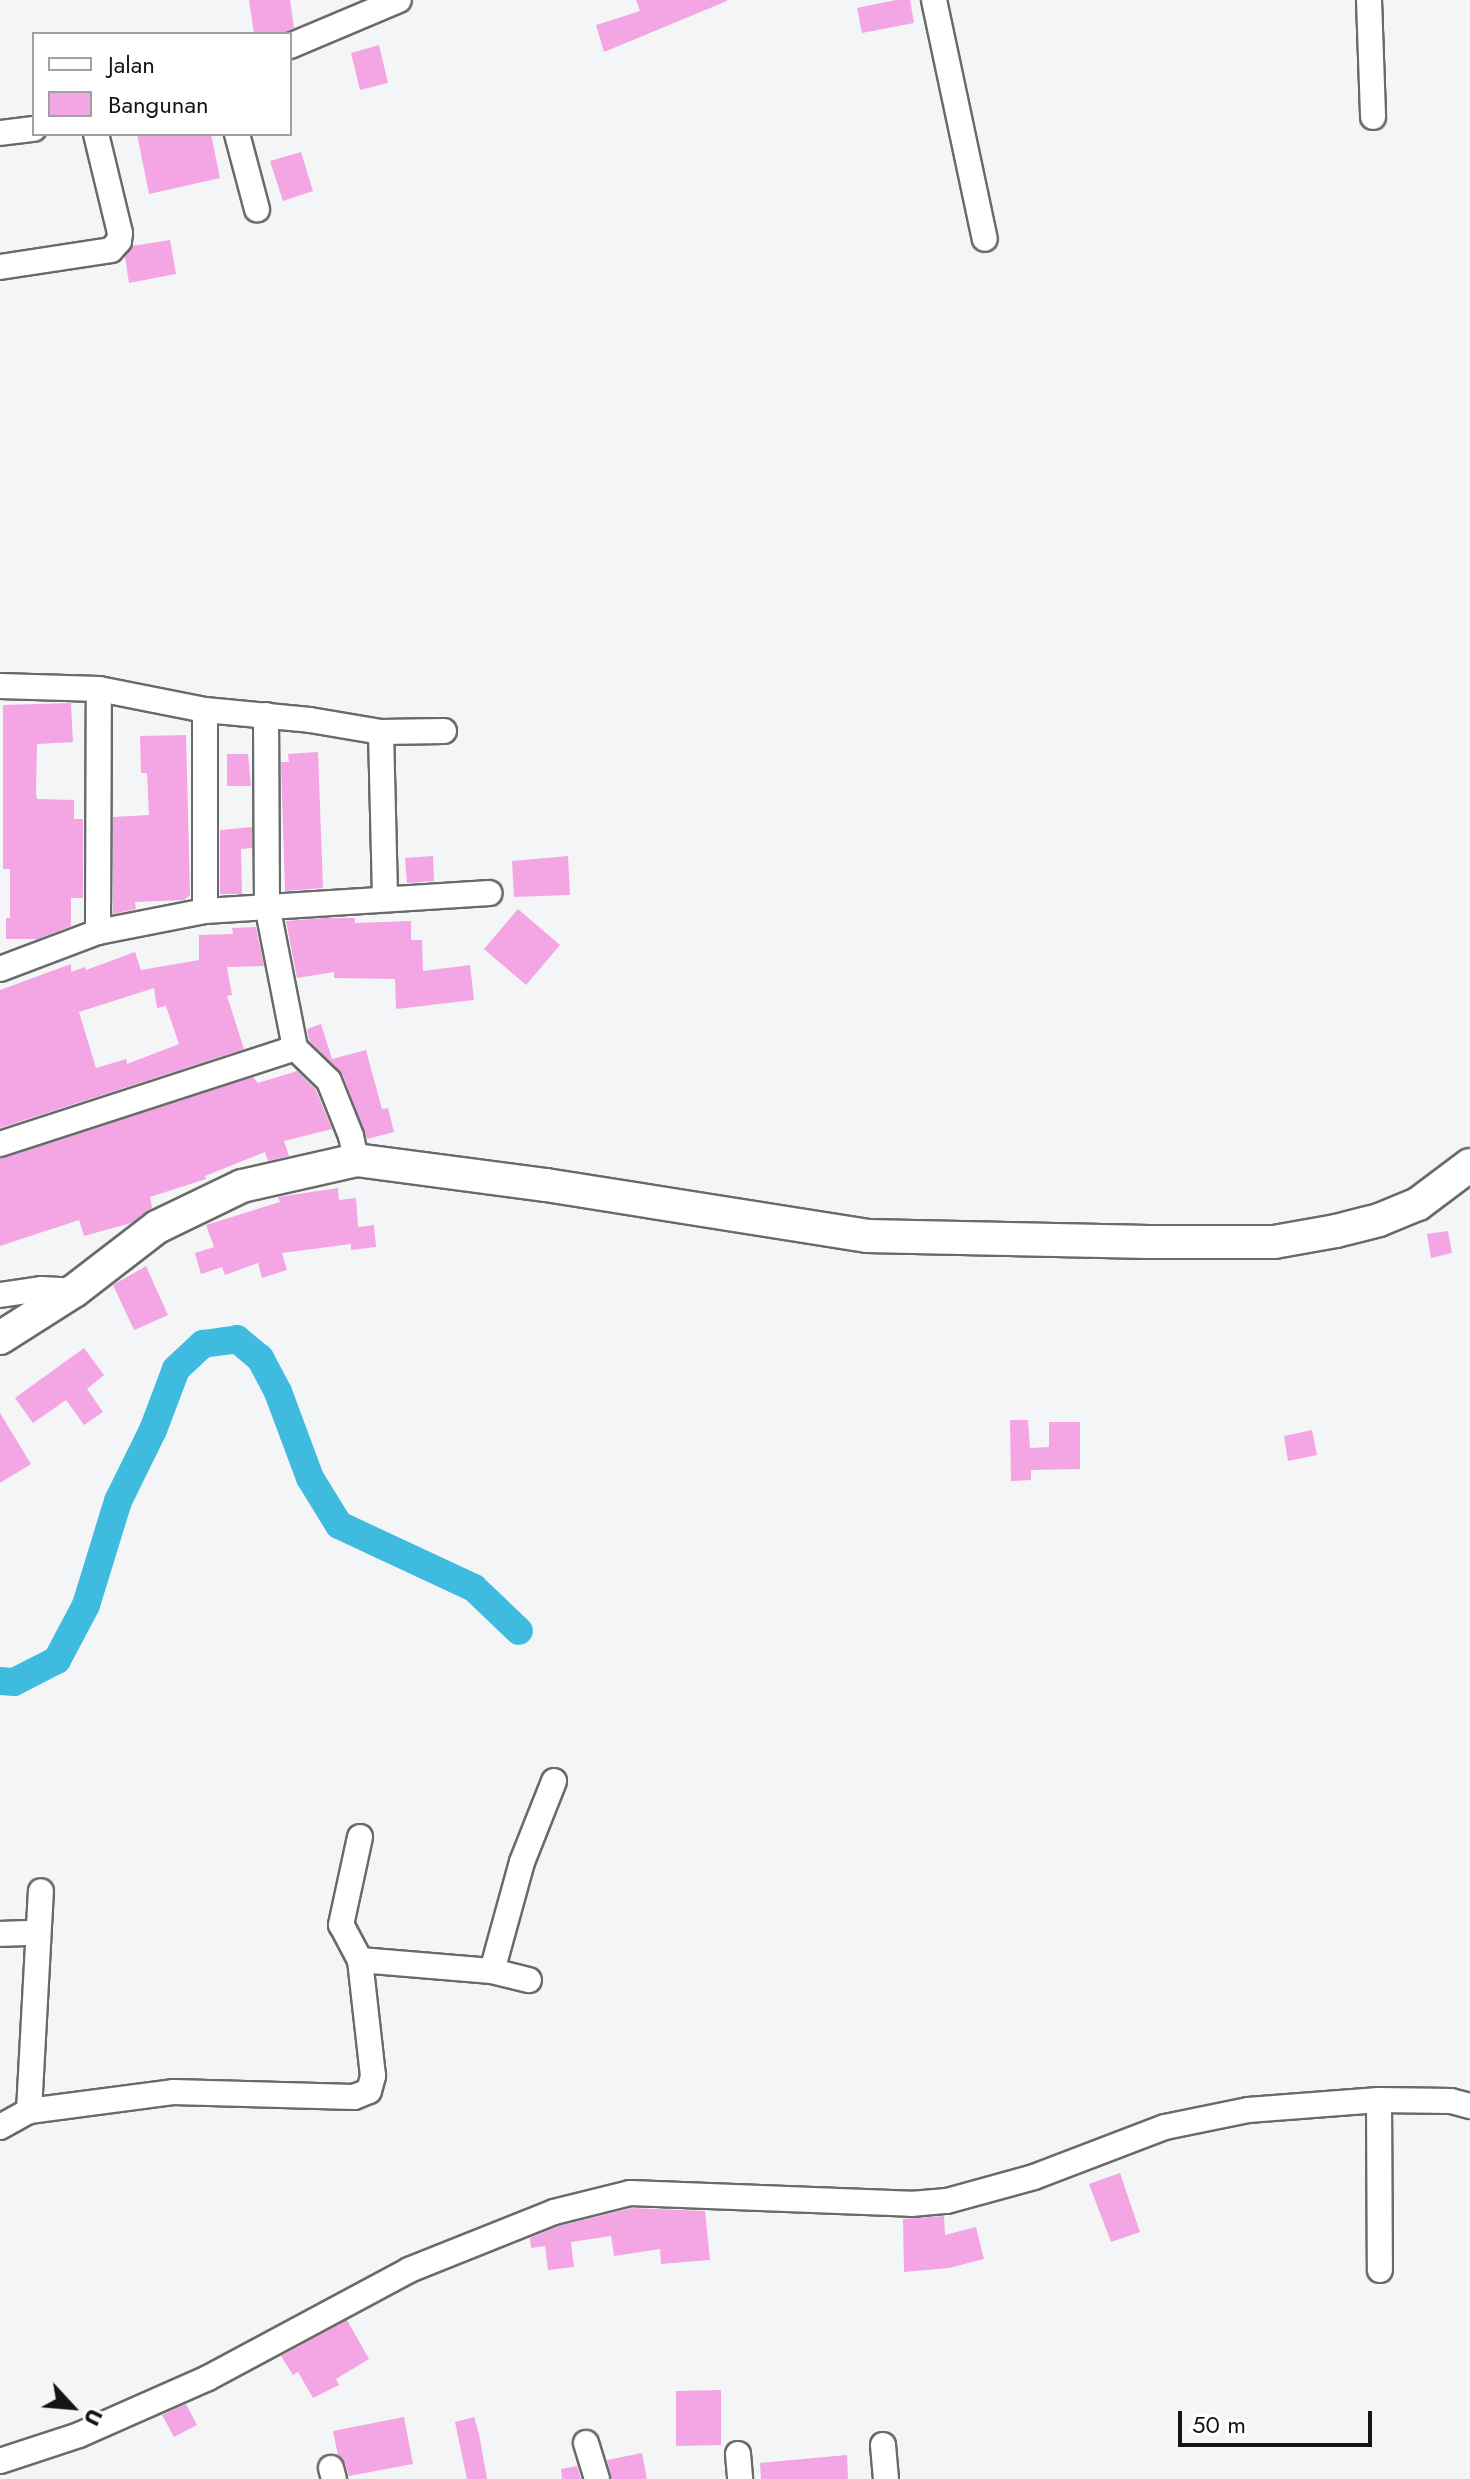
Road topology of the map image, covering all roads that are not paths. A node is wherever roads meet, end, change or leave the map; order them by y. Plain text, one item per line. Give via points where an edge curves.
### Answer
1 (399, 0) edge
2 (934, 0) edge
3 (1369, 0) edge
4 (292, 45) edge
5 (1373, 117) dead end
6 (32, 129) edge
7 (0, 133) edge
8 (96, 136) edge
9 (238, 136) edge
10 (257, 209) dead end
11 (985, 239) dead end
12 (0, 267) edge
13 (0, 686) edge
14 (99, 689) junction
15 (205, 710) junction
16 (266, 715) junction
17 (444, 731) dead end
18 (381, 732) junction
19 (489, 893) dead end
20 (385, 898) junction
21 (267, 905) junction
22 (205, 911) junction
23 (98, 932) junction
24 (0, 969) edge
25 (295, 1048) junction
26 (0, 1144) edge
27 (356, 1160) junction
28 (1470, 1165) edge
29 (74, 1291) junction
30 (0, 1295) edge
31 (0, 1338) edge
32 (554, 1781) dead end
33 (360, 1837) dead end
34 (41, 1891) dead end
35 (37, 1933) junction
36 (0, 1934) edge
37 (360, 1960) junction
38 (492, 1971) junction
39 (529, 1980) dead end
40 (1379, 2100) junction
41 (1470, 2106) edge
42 (29, 2111) junction
43 (0, 2127) edge
44 (1380, 2270) dead end
45 (586, 2443) dead end
46 (883, 2445) dead end
47 (738, 2454) dead end
48 (0, 2461) edge
49 (597, 2479) edge
50 (740, 2479) edge
51 (886, 2479) edge

1 - 4 street
2 - 11 street
3 - 5 street
6 - 7 street
8 - 12 street via 119,241 111,250
9 - 10 street
13 - 14 street
14 - 15 street
14 - 23 street
15 - 16 street
15 - 22 street
16 - 18 street
16 - 21 street
17 - 18 street
18 - 20 street
19 - 20 street
20 - 21 street
21 - 22 street
21 - 25 street
22 - 23 street
23 - 24 street
25 - 26 street
25 - 27 street via 329,1081
27 - 28 street via 867,1236 1149,1242 1274,1242 1336,1231 1418,1204
27 - 29 street via 242,1186 157,1227
29 - 30 street
29 - 31 street
32 - 38 street via 522,1862
33 - 37 street via 341,1925
34 - 35 street
35 - 36 street
35 - 42 street
37 - 38 street
37 - 42 street via 373,2076 369,2091 354,2097 173,2092
38 - 39 street
40 - 41 street
40 - 44 street
40 - 48 street via 1248,2110 1165,2127 1034,2177 947,2201 630,2193 554,2212 409,2270 208,2378 79,2435
42 - 43 street
45 - 49 street
46 - 51 street
47 - 50 street

